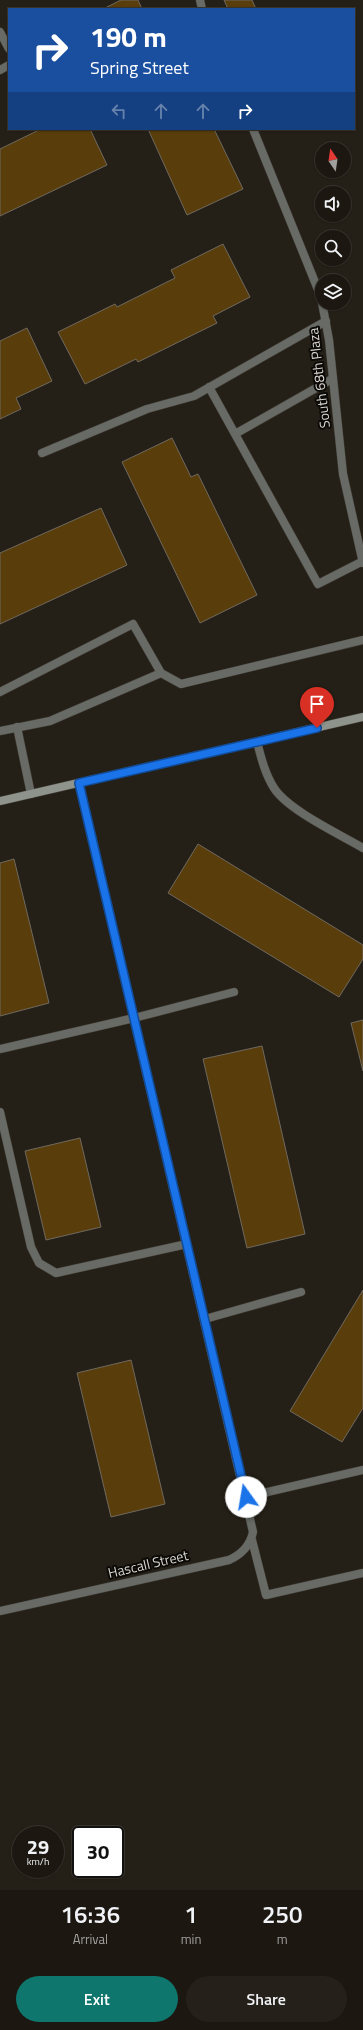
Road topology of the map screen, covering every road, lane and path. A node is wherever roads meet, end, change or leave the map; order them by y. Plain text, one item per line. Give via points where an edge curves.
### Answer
1 (0, 32) edge
2 (8, 47) edge
3 (253, 130) edge
4 (326, 321) junction
5 (332, 379) junction
6 (209, 387) junction
7 (235, 434) junction
8 (42, 454) dead end
9 (363, 562) edge
10 (363, 640) edge
11 (161, 673) junction
12 (0, 692) edge
13 (363, 717) edge
14 (17, 727) junction
15 (0, 731) edge
16 (257, 742) junction
17 (79, 783) junction
18 (31, 794) junction
19 (0, 801) edge
20 (363, 848) edge
21 (234, 992) dead end
22 (134, 1018) junction
23 (0, 1049) edge
24 (0, 1112) edge
25 (187, 1244) junction
26 (301, 1292) dead end
27 (205, 1319) junction
28 (363, 1470) edge
29 (246, 1497) junction
30 (252, 1540) junction
31 (363, 1573) edge
32 (0, 1611) edge

1 - 2 street
3 - 4 street, South 68th Plaza via 315,279
4 - 5 street, South 68th Plaza
4 - 6 street
5 - 7 street
5 - 9 street, South 68th Plaza via 343,474
6 - 7 street
6 - 8 street via 194,396 147,409
7 - 9 street via 318,584
10 - 11 street via 181,684
11 - 12 street via 133,624
11 - 14 street via 50,721
13 - 16 street
14 - 15 street
14 - 18 street
16 - 17 street
16 - 20 street via 268,777 280,795
17 - 18 street
17 - 22 street
18 - 19 street
21 - 22 street
22 - 23 street
22 - 25 street
24 - 25 street via 31,1247 40,1264 56,1272
25 - 27 street
26 - 27 street
27 - 29 street
28 - 29 street
29 - 30 street via 252,1520
30 - 31 street via 266,1595
30 - 32 street, Hascall Street via 240,1555 229,1560

